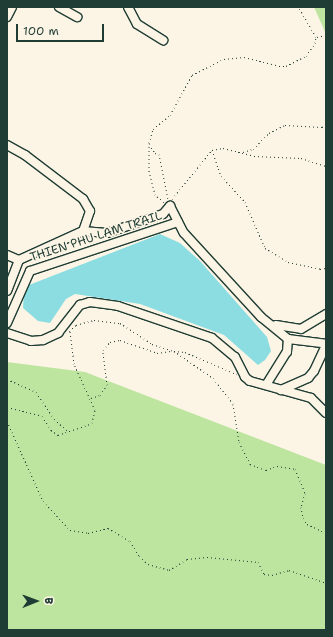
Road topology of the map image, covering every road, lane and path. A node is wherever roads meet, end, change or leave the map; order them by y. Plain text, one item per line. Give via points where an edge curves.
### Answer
1 (12, 7) edge
2 (59, 7) edge
3 (128, 7) edge
4 (299, 7) edge
5 (7, 17) edge
6 (77, 17) dead end
7 (326, 35) edge
8 (316, 37) junction
9 (163, 40) dead end
10 (326, 125) edge
11 (148, 143) junction
12 (7, 145) edge
13 (212, 150) junction
14 (241, 152) junction
15 (326, 166) edge
16 (170, 206) junction
17 (178, 222) junction
18 (83, 231) junction
19 (7, 255) edge
20 (19, 260) junction
21 (326, 268) edge
22 (7, 291) edge
23 (326, 314) edge
24 (7, 323) edge
25 (269, 323) junction
26 (70, 330) junction
27 (7, 333) edge
28 (65, 333) dead end
29 (288, 339) junction
30 (326, 345) edge
31 (172, 351) junction
32 (244, 377) junction
33 (7, 379) edge
34 (266, 385) junction
35 (281, 390) junction
36 (90, 398) junction
37 (7, 408) edge
38 (326, 413) edge
39 (7, 422) edge
40 (8, 426) edge
41 (68, 431) junction
42 (326, 533) edge
43 (326, 583) edge

1 - 5 street
2 - 6 street
3 - 9 street via 137,24
4 - 8 path
7 - 8 path
8 - 11 path via 306,56 286,66 244,57 224,59 192,75 170,115 153,129
10 - 14 path via 285,125 269,133 253,149
11 - 16 path via 155,153 159,154
11 - 16 path via 149,171 155,195
12 - 18 street via 40,166 89,206
13 - 14 path via 223,148
13 - 16 path via 178,190
13 - 21 path via 221,176 245,202 265,248 288,262
14 - 15 path via 254,156 301,158
16 - 17 street
16 - 18 street via 163,214 107,233
17 - 24 street, THIEN PHU LAM TRAIL via 30,271
17 - 25 street via 228,283
18 - 20 street
19 - 20 street
20 - 22 street
23 - 25 street via 301,329 284,328
25 - 29 street
26 - 28 path
26 - 31 path via 86,322 112,321 127,326 152,344
26 - 36 path via 74,364
27 - 32 street via 31,341 44,340 58,333 80,305 90,302 104,303 212,338 235,357
29 - 30 street
29 - 34 street via 287,352
30 - 35 street via 308,378
31 - 32 path via 185,352 227,372
31 - 36 path via 157,353 120,340 110,342 103,350 107,385 100,395
31 - 42 path via 213,378 233,404 239,442 250,464 266,470 277,466 295,469 305,492 301,507 303,518 307,524
32 - 34 street
33 - 41 path via 36,392 54,419
34 - 35 street
35 - 38 street via 310,398
36 - 41 path via 95,410 92,423
37 - 41 path via 42,416 51,430 58,434
39 - 40 path
40 - 43 path via 43,502 70,530 88,533 108,528 130,541 139,556 148,564 169,570 187,559 207,557 258,562 264,574 272,575 289,570

